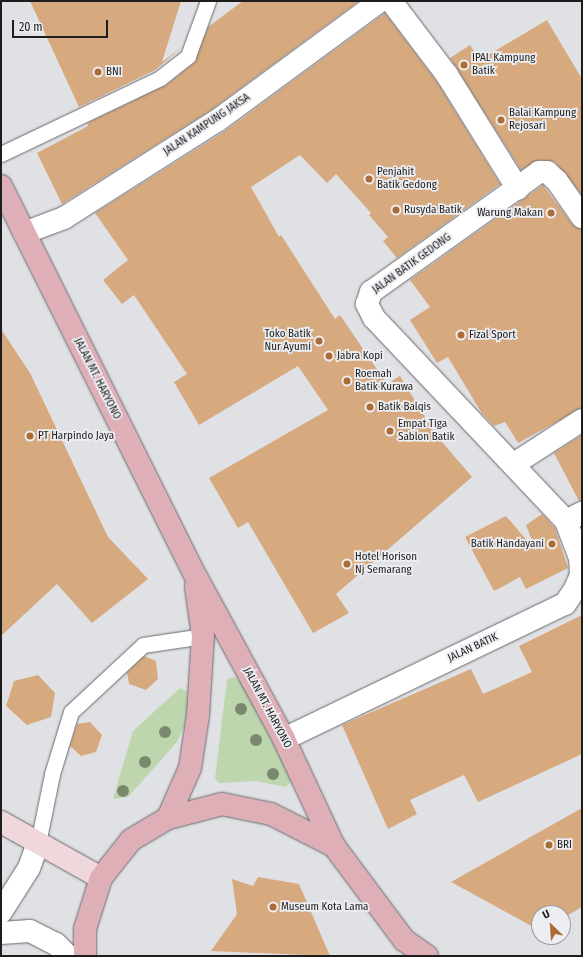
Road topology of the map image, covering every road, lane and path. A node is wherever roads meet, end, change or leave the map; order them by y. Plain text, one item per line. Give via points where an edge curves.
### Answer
1 (208, 1) edge
2 (380, 1) edge
3 (391, 1) edge
4 (1, 154) edge
5 (1, 186) edge
6 (518, 189) junction
7 (576, 192) edge
8 (582, 217) edge
9 (24, 233) junction
10 (582, 420) edge
11 (514, 464) junction
12 (574, 517) edge
13 (194, 573) junction
14 (574, 604) edge
15 (203, 636) junction
16 (284, 739) junction
17 (168, 818) junction
18 (1, 822) edge
19 (38, 843) junction
20 (334, 846) junction
21 (101, 878) junction
22 (1, 912) edge
23 (1, 933) edge
24 (68, 956) edge
25 (85, 956) edge
26 (427, 956) edge

1 - 4 lane via 188,56 160,78
2 - 9 street, JALAN KAMPUNG JAKSA via 218,120 64,218
3 - 6 street via 447,75
5 - 9 main road, JALAN MT. HARYONO
6 - 7 street, JALAN BATIK GEDONG via 539,172 547,172
6 - 11 street, JALAN BATIK GEDONG via 371,292 367,304 374,318
7 - 8 street, JALAN BATIK GEDONG
9 - 13 main road, JALAN MT. HARYONO
10 - 11 street
11 - 12 street, JALAN BATIK GEDONG
12 - 14 street, JALAN BATIK via 581,575
13 - 15 main road, JALAN MT. HARYONO
13 - 16 main road, JALAN MT. HARYONO
14 - 16 street, JALAN BATIK
15 - 17 main road, JALAN MT. HARYONO via 198,716 190,768
15 - 19 lane via 143,645 70,712 52,774
16 - 20 main road, JALAN MT. HARYONO
17 - 20 main road via 222,804 271,814
17 - 21 main road via 131,840
18 - 19 main road
19 - 21 main road
19 - 22 street via 29,868
20 - 26 main road via 404,940
21 - 25 main road via 85,929
23 - 24 street via 30,931 56,944

